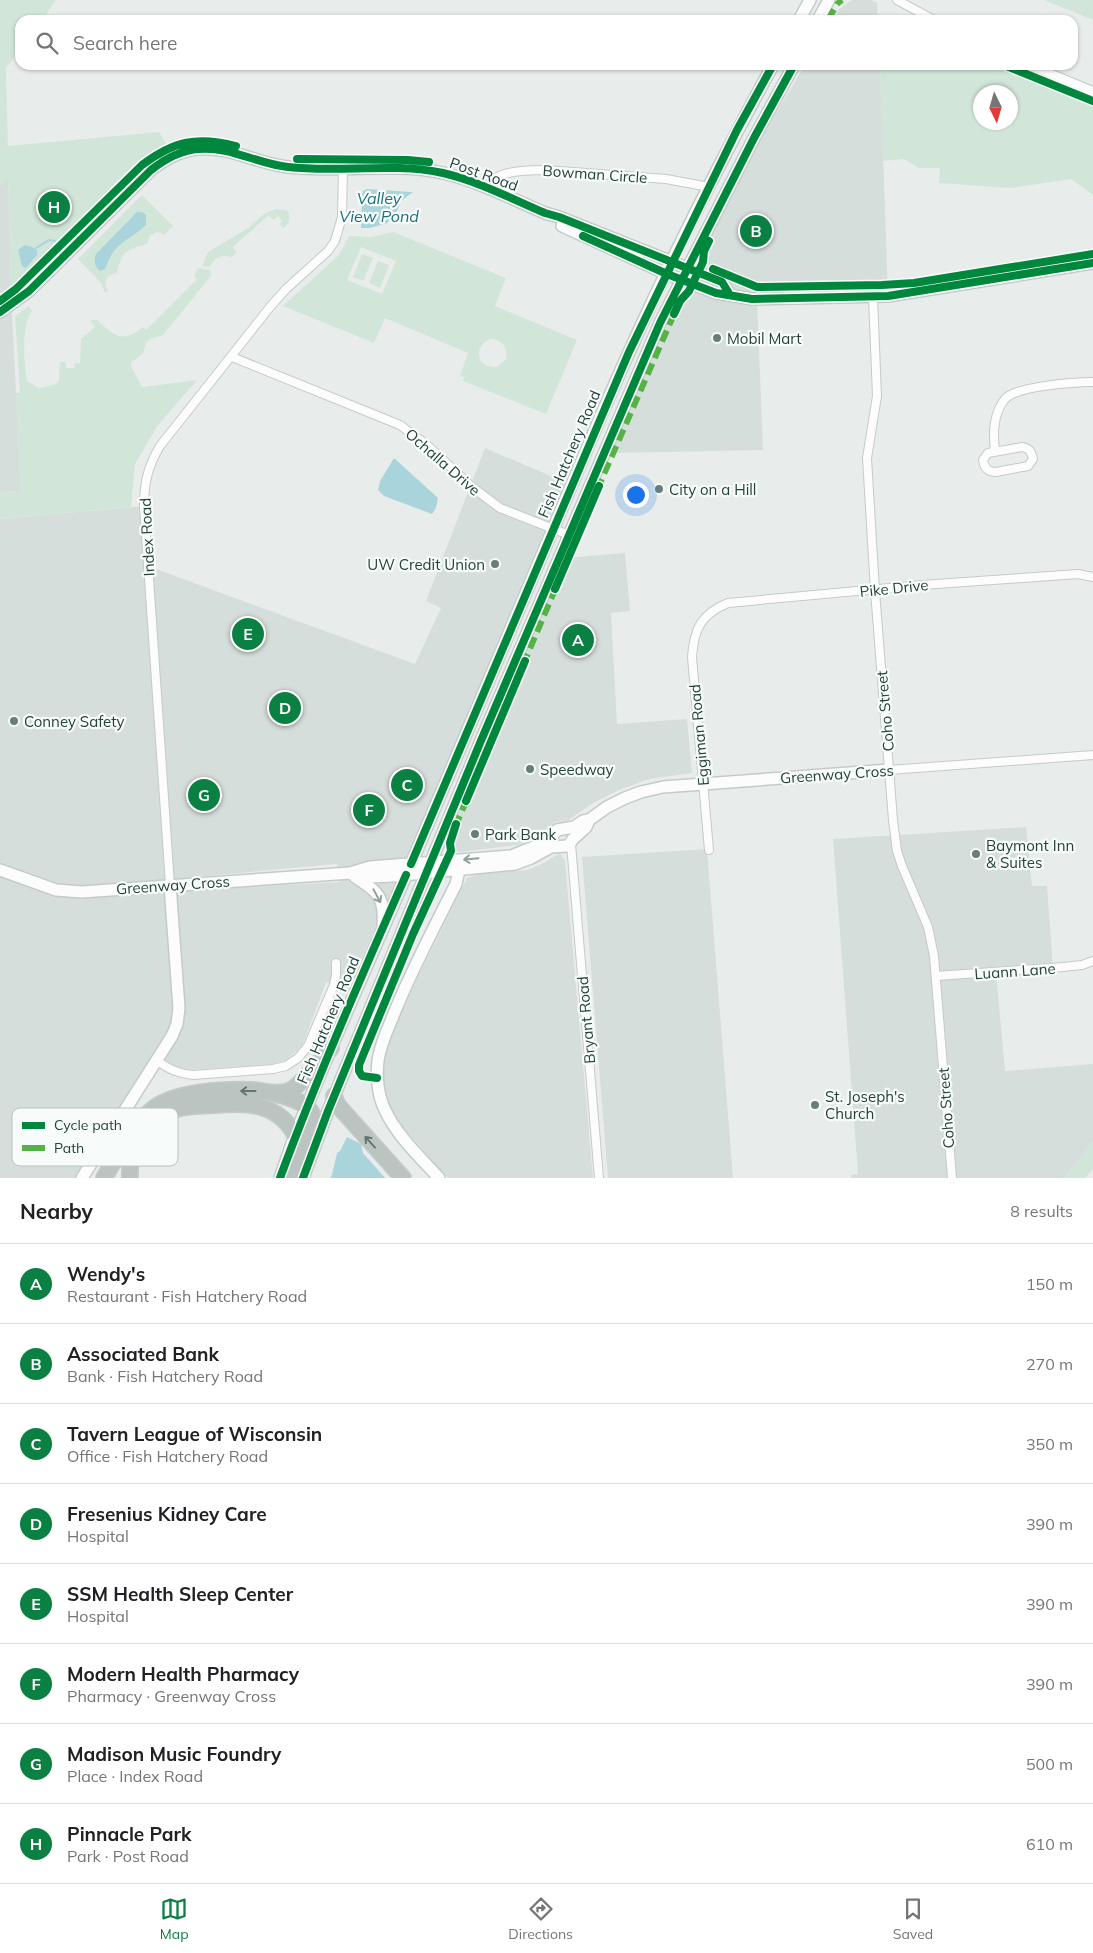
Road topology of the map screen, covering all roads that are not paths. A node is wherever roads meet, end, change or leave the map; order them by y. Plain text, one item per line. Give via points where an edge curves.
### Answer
1 (810, 0) edge
2 (829, 0) edge
3 (896, 0) edge
4 (802, 15) edge
5 (821, 15) edge
6 (924, 15) edge
7 (769, 70) edge
8 (791, 70) edge
9 (1042, 70) edge
10 (1093, 91) edge
11 (756, 96) junction
12 (754, 138) junction
13 (343, 168) junction
14 (709, 187) junction
15 (488, 189) junction
16 (545, 213) junction
17 (673, 262) junction
18 (1093, 263) edge
19 (688, 268) junction
20 (667, 274) junction
21 (682, 280) junction
22 (730, 295) junction
23 (873, 297) junction
24 (0, 312) edge
25 (232, 357) junction
26 (1093, 382) edge
27 (602, 410) junction
28 (611, 438) junction
29 (995, 451) junction
30 (552, 529) junction
31 (569, 535) junction
32 (1093, 577) edge
33 (875, 591) junction
34 (702, 621) joint
35 (492, 673) junction
36 (499, 699) junction
37 (479, 702) junction
38 (486, 730) junction
39 (1093, 755) edge
40 (889, 770) junction
41 (704, 783) junction
42 (563, 840) junction
43 (709, 850) dead end
44 (411, 864) junction
45 (430, 868) junction
46 (0, 870) edge
47 (459, 870) junction
48 (350, 873) junction
49 (406, 875) junction
50 (170, 885) junction
51 (381, 931) junction
52 (1093, 961) edge
53 (336, 963) dead end
54 (936, 976) junction
55 (331, 1048) junction
56 (157, 1061) junction
57 (274, 1093) junction
58 (334, 1096) junction
59 (307, 1106) junction
60 (127, 1108) edge
61 (154, 1108) edge
62 (178, 1109) edge
63 (296, 1135) junction
64 (90, 1166) edge
65 (112, 1166) edge
66 (82, 1178) edge
67 (104, 1178) edge
68 (280, 1178) edge
69 (291, 1178) edge
70 (303, 1178) edge
71 (403, 1178) edge
72 (439, 1178) edge
73 (599, 1178) edge
74 (952, 1178) edge

1 - 4 street
2 - 5 street
3 - 6 street
7 - 11 street, Fish Hatchery Road
8 - 12 street
9 - 10 street
11 - 12 street via 750,121 750,135
11 - 14 street, Fish Hatchery Road
12 - 19 street
13 - 15 street, Post Road via 428,170
13 - 24 street, Post Road via 287,167 211,149 173,156 151,170 29,291
13 - 25 street, Index Road via 342,216 335,240 321,258 280,295
14 - 15 street, Bowman Circle via 666,179 530,170 500,176
14 - 17 street, Fish Hatchery Road
15 - 16 street, Post Road
16 - 17 street, Post Road
16 - 20 street, Post Road via 557,224
17 - 19 street, Post Road
17 - 20 street, Fish Hatchery Road
18 - 23 street, Post Road
19 - 21 street
19 - 22 street, Post Road via 722,282
20 - 21 street, Post Road
20 - 27 street, Fish Hatchery Road
21 - 22 street, Post Road
21 - 28 street
22 - 23 street, Post Road via 757,299
23 - 33 street, Coho Street via 876,396 867,458
25 - 30 street, Ochalla Drive via 400,425 487,500 514,515
25 - 50 street, Index Road via 160,446 144,486
26 - 29 street via 1047,386 1006,398 997,414 993,432
27 - 28 street via 605,429
27 - 30 street, Fish Hatchery Road
28 - 31 street
29 - 29 street via 988,453 983,460 992,472 1028,466 1033,459 1027,447
30 - 31 street, Ochalla Drive
30 - 35 street, Fish Hatchery Road
31 - 36 street
32 - 33 street, Pike Drive via 1074,574
33 - 34 street, Pike Drive via 728,603
33 - 40 street, Coho Street
34 - 41 street, Eggiman Road via 694,637 692,657
35 - 36 street via 492,694
35 - 37 street, Fish Hatchery Road
36 - 38 street
37 - 38 street via 486,707
37 - 44 street, Fish Hatchery Road
38 - 45 street
39 - 40 street, Greenway Cross
40 - 41 street, Greenway Cross
40 - 54 street, Coho Street via 896,848 928,927
41 - 42 street, Greenway Cross via 641,792 607,807 589,820 586,827
41 - 43 street, Eggiman Road
42 -> 45 street, Greenway Cross via 511,856
42 - 47 street, Greenway Cross via 515,864
42 - 73 street, Bryant Road via 572,862
44 - 45 street, Greenway Cross
44 - 48 street, Greenway Cross via 370,867
44 - 49 street, Fish Hatchery Road
45 - 47 street, Greenway Cross
45 - 49 street, Greenway Cross
45 - 58 street
46 - 50 street, Greenway Cross via 62,891
47 - 72 street via 456,884 418,959 383,1040 377,1070 378,1088 393,1125
48 - 49 street, Greenway Cross via 370,877
48 - 50 street, Greenway Cross
48 -> 51 street via 372,887 378,895 383,914
49 - 51 street, Fish Hatchery Road
50 - 56 street via 179,1008 177,1024
51 - 55 street, Fish Hatchery Road
52 - 54 street, Luann Lane via 1063,967
53 - 56 street via 334,985 308,1046 286,1066 193,1075 169,1069
54 - 74 street, Coho Street
55 - 57 highway via 291,1090
55 - 59 street, Fish Hatchery Road
56 - 60 street
57 - 59 highway
57 -> 61 highway via 247,1090 187,1094
58 - 70 street
71 -> 58 highway via 342,1110
59 - 63 street, Fish Hatchery Road
59 - 69 highway via 314,1119
62 - 63 highway via 239,1103 262,1107 289,1123
63 - 68 street, Fish Hatchery Road
64 - 66 street
65 -> 67 highway

